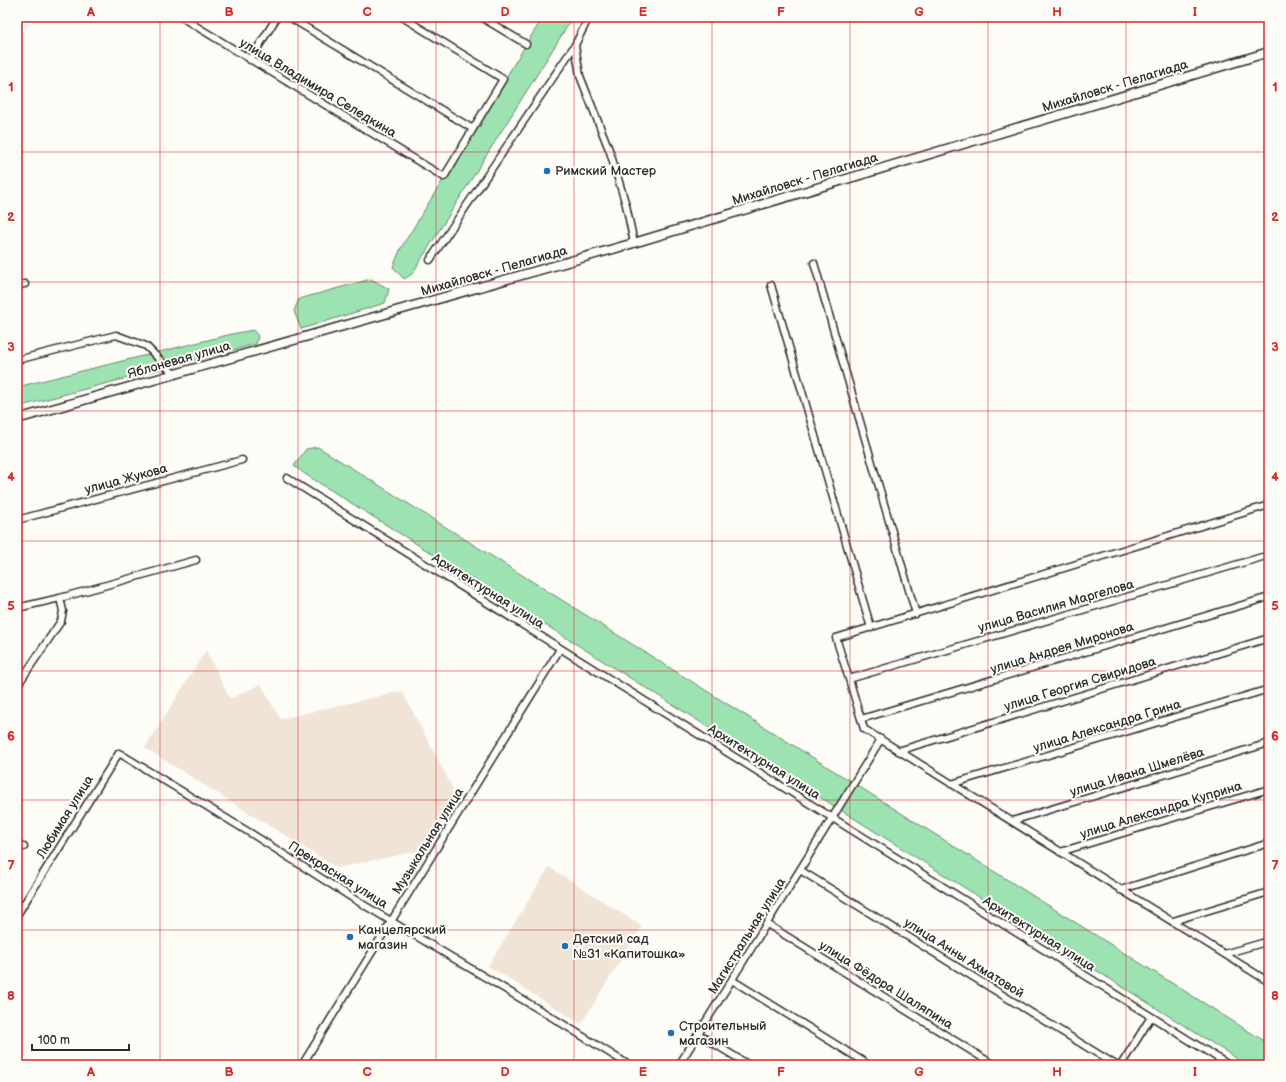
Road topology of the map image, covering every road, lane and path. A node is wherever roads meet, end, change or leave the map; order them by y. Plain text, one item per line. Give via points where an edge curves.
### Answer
1 (181, 17) edge
2 (277, 17) edge
3 (289, 17) edge
4 (402, 17) edge
5 (481, 17) edge
6 (589, 17) edge
7 (526, 44) dead end
8 (575, 45) junction
9 (1269, 52) edge
10 (250, 60) junction
11 (473, 129) junction
12 (634, 244) junction
13 (430, 260) dead end
14 (814, 263) dead end
15 (25, 284) dead end
16 (771, 285) dead end
17 (17, 286) edge
18 (347, 325) joint
19 (17, 360) edge
20 (174, 374) junction
21 (17, 419) edge
22 (242, 460) dead end
23 (287, 478) dead end
24 (1269, 505) edge
25 (17, 520) edge
26 (1269, 555) edge
27 (196, 560) dead end
28 (1269, 597) edge
29 (60, 598) junction
30 (17, 608) edge
31 (916, 614) junction
32 (871, 628) junction
33 (1269, 638) edge
34 (560, 649) junction
35 (850, 679) junction
36 (17, 686) edge
37 (1269, 689) edge
38 (861, 719) junction
39 (881, 739) junction
40 (1269, 743) edge
41 (898, 751) junction
42 (119, 753) joint
43 (951, 784) junction
44 (1269, 790) edge
45 (833, 818) junction
46 (1012, 821) junction
47 (17, 843) edge
48 (1269, 844) edge
49 (24, 847) dead end
50 (1060, 852) junction
51 (800, 870) junction
52 (1120, 890) junction
53 (1269, 892) edge
54 (17, 915) edge
55 (391, 921) junction
56 (1173, 922) junction
57 (767, 924) junction
58 (1269, 941) edge
59 (1224, 954) junction
60 (732, 980) junction
61 (1269, 982) edge
62 (1151, 1017) junction
63 (698, 1034) junction
64 (302, 1065) edge
65 (629, 1065) edge
66 (679, 1065) edge
67 (749, 1065) edge
68 (869, 1065) edge
69 (994, 1065) edge
70 (1116, 1065) edge
71 (1121, 1065) edge
72 (1229, 1065) edge

1 - 10 street, улица Владимира Селедкина
2 - 10 street
3 - 11 street
4 - 11 street via 504,79
5 - 7 street
6 - 8 street
8 - 12 street via 580,76 610,152 626,205
8 - 13 street
9 - 12 street, Михайловск - Пелагиада
10 - 11 street, улица Владимира Селедкина via 444,177
12 - 18 street, Михайловск - Пелагиада
14 - 31 street
15 - 17 street
16 - 32 street
18 - 20 street, Яблоневая улица
19 - 20 street via 116,335 146,346
20 - 21 street, Яблоневая улица
22 - 25 street, улица Жукова
23 - 34 street, Архитектурная улица
24 - 31 street
26 - 35 street, улица Василия Маргелова
27 - 29 street
28 - 38 street, улица Андрея Миронова
29 - 30 street
29 - 36 street via 63,611 61,621
31 - 32 street
32 - 35 street via 836,638
33 - 41 street, улица Георгия Свиридова
34 - 45 street, Архитектурная улица
34 - 55 street, Музыкальная улица
35 - 38 street
37 - 43 street, улица Александра Грина
38 - 39 street via 864,729
39 - 41 street
39 - 45 street, Магистральная улица
40 - 46 street, улица Ивана Шмелёва
41 - 43 street
42 - 54 street, Любимая улица
42 - 55 street, Прекрасная улица
43 - 46 street
44 - 50 street, улица Александра Куприна
45 - 51 street, Магистральная улица
45 - 62 street, Архитектурная улица
46 - 50 street
47 - 49 street
48 - 52 street
50 - 52 street
51 - 57 street, Магистральная улица
51 - 70 street, улица Анны Ахматовой
52 - 56 street
53 - 56 street
55 - 64 street, Музыкальная улица
55 - 65 street, Прекрасная улица
56 - 59 street
57 - 60 street, Магистральная улица
57 - 69 street, улица Фёдора Шаляпина
58 - 59 street
59 - 61 street
60 - 63 street, Магистральная улица
60 - 68 street
62 - 71 street
62 - 72 street, Архитектурная улица
63 - 66 street, Магистральная улица
63 - 67 street

